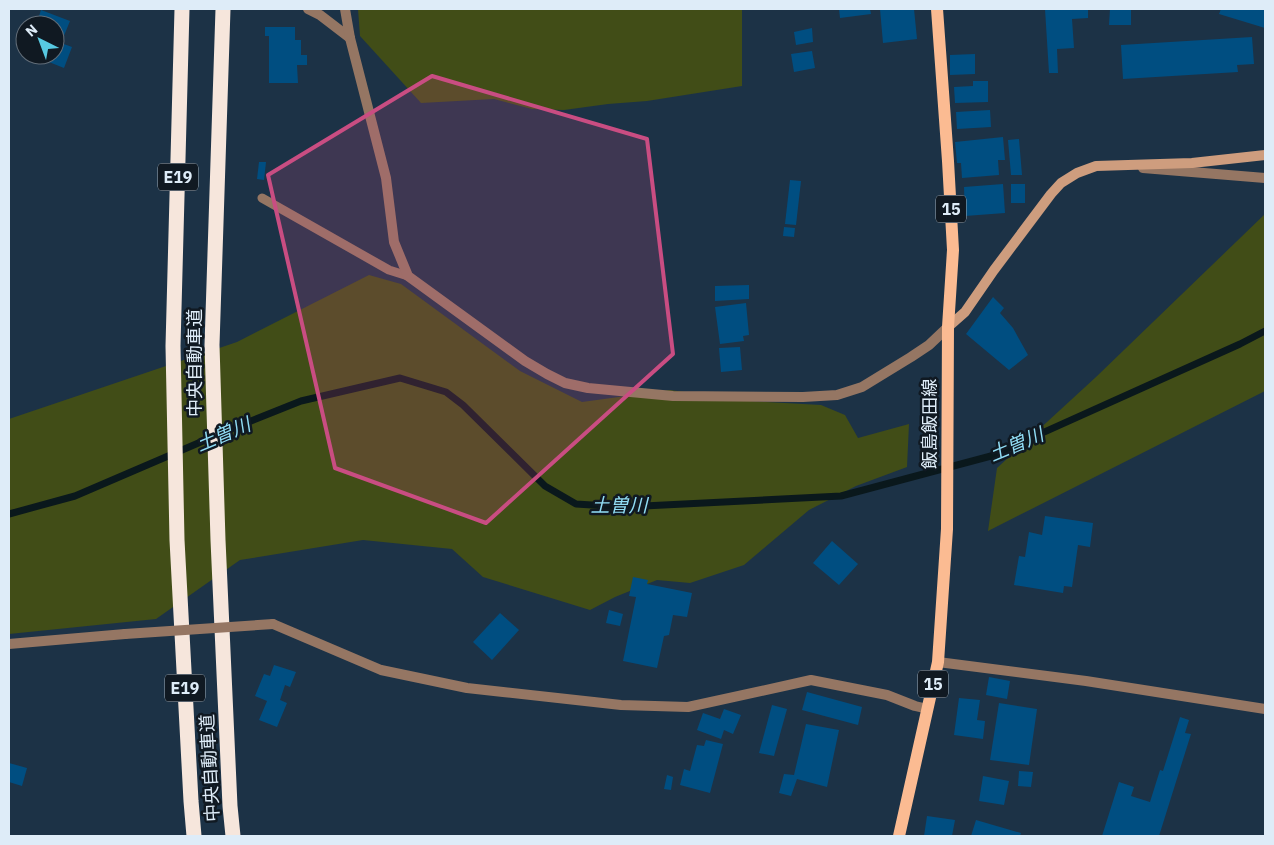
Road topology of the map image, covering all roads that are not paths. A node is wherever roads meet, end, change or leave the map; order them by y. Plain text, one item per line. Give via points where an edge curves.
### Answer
1 (182, 9) edge
2 (223, 9) edge
3 (308, 9) edge
4 (345, 9) edge
5 (937, 9) edge
6 (350, 38) junction
7 (1265, 155) edge
8 (1112, 165) junction
9 (1265, 178) edge
10 (262, 198) dead end
11 (408, 276) junction
12 (948, 327) junction
13 (9, 644) edge
14 (938, 662) junction
15 (928, 709) junction
16 (1265, 709) edge
17 (194, 836) edge
18 (233, 836) edge
19 (899, 836) edge

1 - 17 highway, 中央自動車道 / E19 via 173,346 177,540
2 - 18 highway, 中央自動車道 / E19 via 212,345
3 - 6 street
4 - 6 street
5 - 12 main road, 飯島飯田線 / 15 via 953,250
6 - 11 street via 386,178 394,242
7 - 8 street via 1192,163
8 - 9 street
8 - 12 street via 1096,166 1061,183 965,312
10 - 11 lane via 389,270
11 - 12 street via 525,361 565,383 664,396 837,395 862,387 903,362 929,345
12 - 14 main road, 飯島飯田線 / 15 via 947,529
13 - 15 street, bridge via 273,624 381,670 467,688 621,704 688,707 811,680 887,695
14 - 15 main road, 飯島飯田線 / 15
14 - 16 street via 1095,682
15 - 19 main road, 飯島飯田線 / 15

